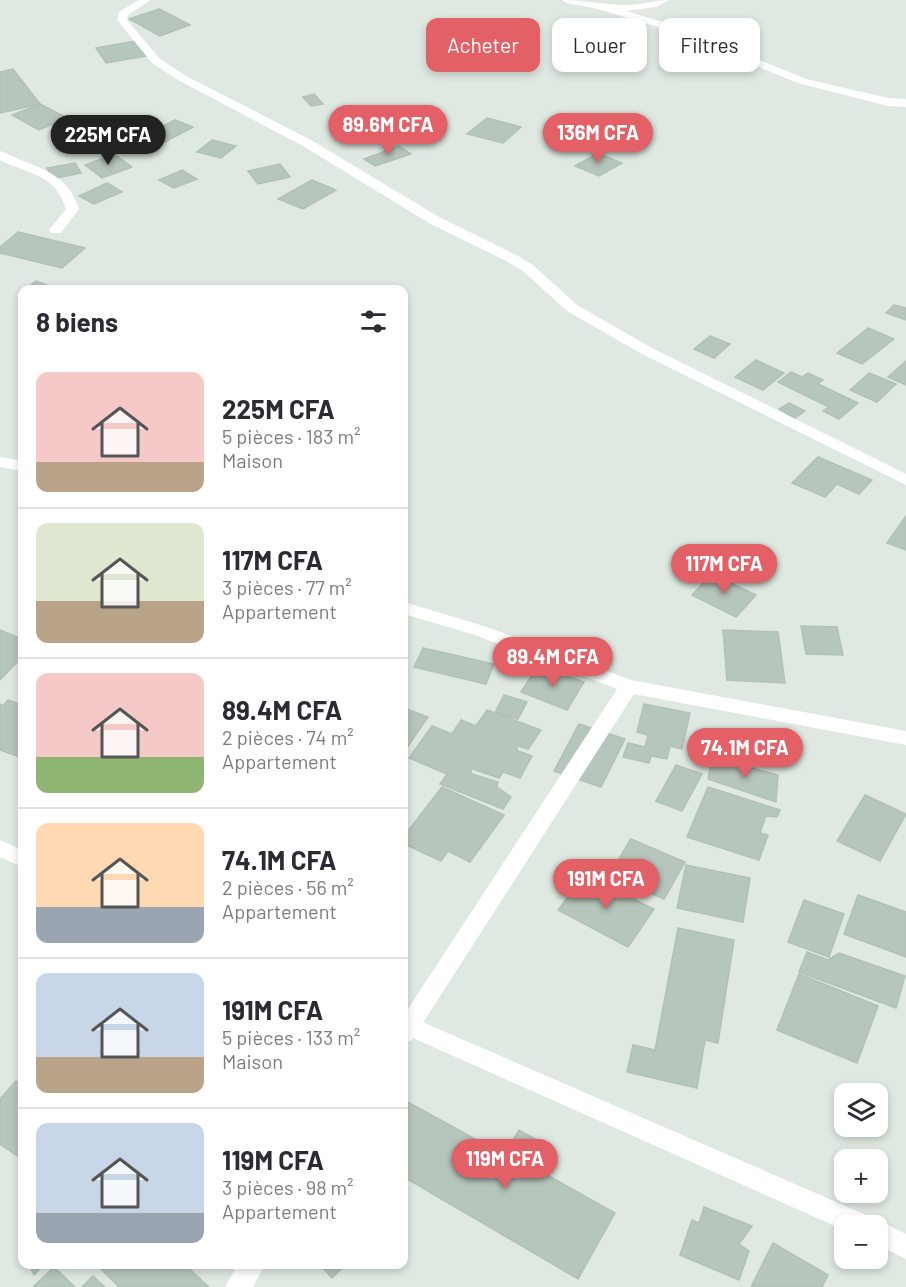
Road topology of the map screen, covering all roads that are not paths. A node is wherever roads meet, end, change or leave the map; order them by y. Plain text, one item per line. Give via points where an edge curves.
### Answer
1 (146, 0) edge
2 (567, 0) edge
3 (664, 0) edge
4 (603, 8) junction
5 (906, 102) edge
6 (0, 155) edge
7 (56, 230) dead end
8 (0, 462) edge
9 (18, 465) edge
10 (906, 480) edge
11 (408, 609) edge
12 (629, 686) junction
13 (906, 738) edge
14 (0, 848) edge
15 (18, 857) edge
16 (408, 1023) edge
17 (408, 1029) edge
18 (838, 1215) edge
19 (888, 1237) edge
20 (906, 1247) edge
21 (250, 1269) edge
22 (238, 1287) edge

1 - 10 street via 123,14 122,20 156,61 182,78 307,143 434,220 513,259 572,308 647,351
2 - 4 street
3 - 4 street via 647,6
4 - 5 street via 708,39 802,81 888,102
6 - 7 street via 50,175 71,198 73,209
8 - 9 street
11 - 12 street
12 - 13 street
12 - 16 street
14 - 15 street
17 - 18 street
19 - 20 street
21 - 22 street

